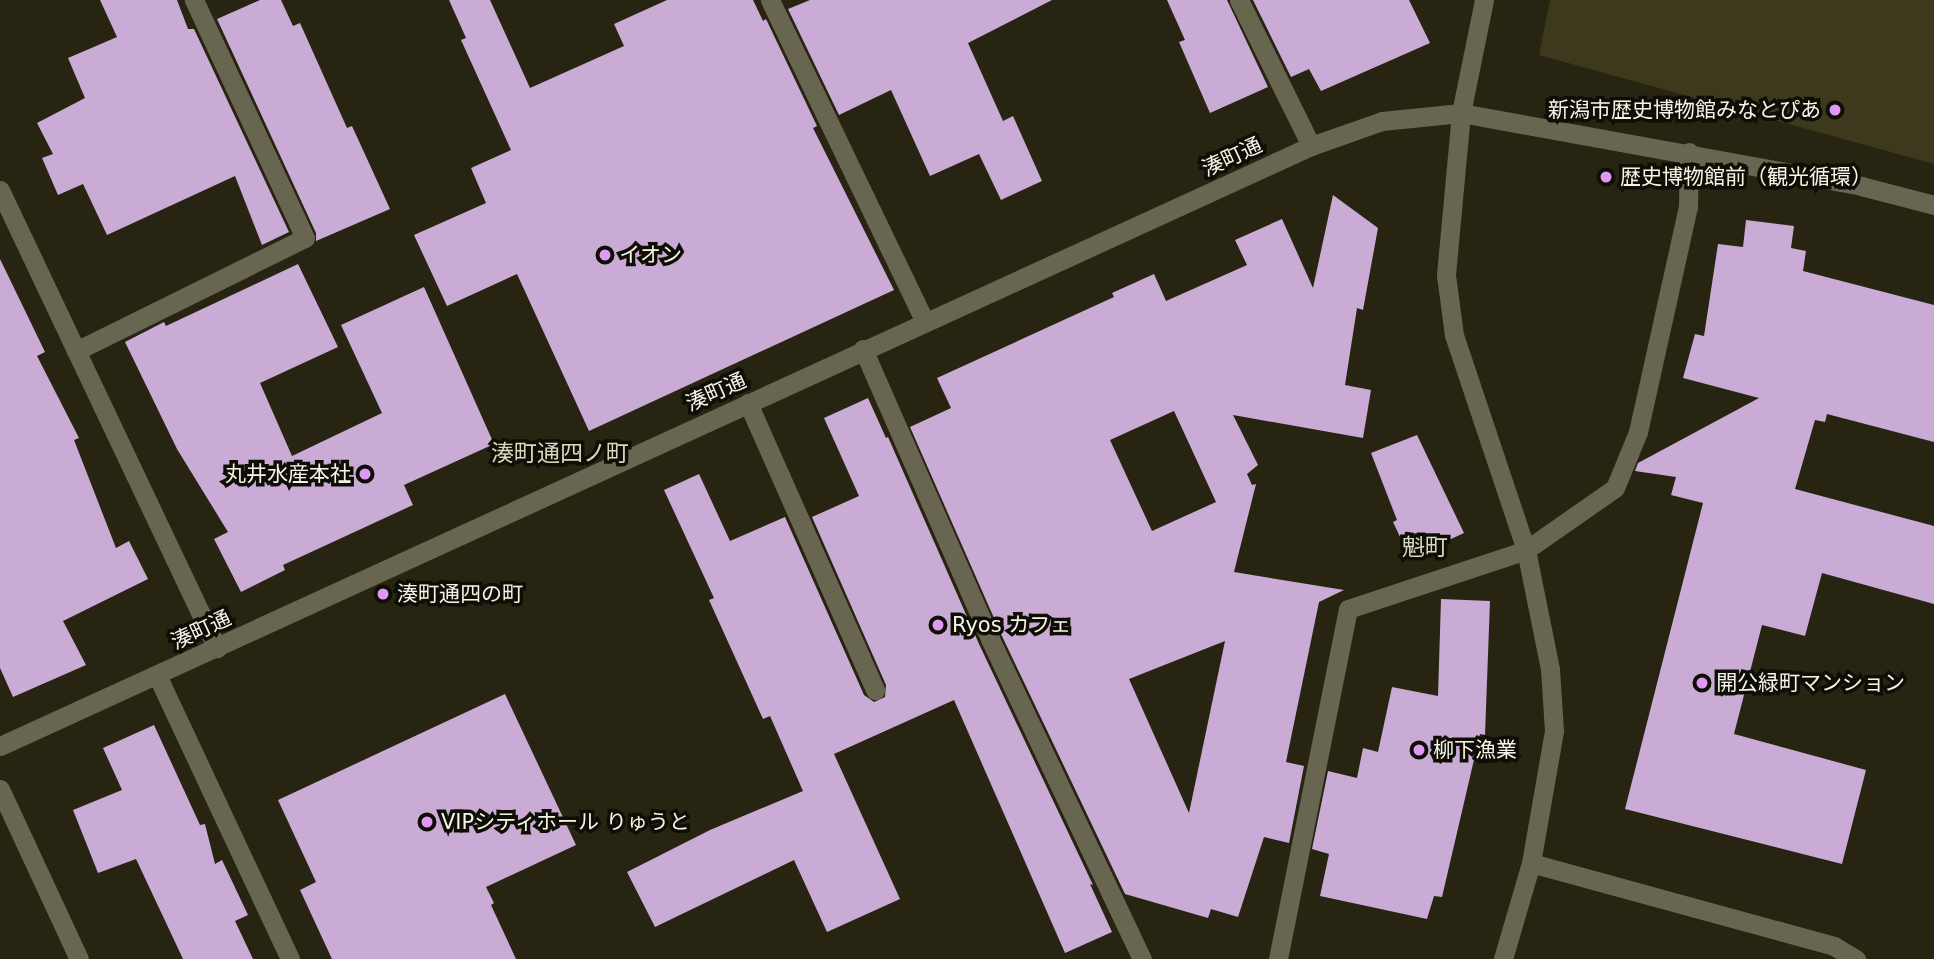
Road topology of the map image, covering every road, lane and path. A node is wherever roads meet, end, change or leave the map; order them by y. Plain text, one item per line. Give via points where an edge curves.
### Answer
1 (194, 0) edge
2 (770, 0) edge
3 (1239, 0) edge
4 (1484, 0) edge
5 (1461, 113) junction
6 (1311, 146) junction
7 (1689, 152) junction
8 (0, 190) edge
9 (1934, 205) edge
10 (925, 322) junction
11 (863, 349) junction
12 (76, 351) junction
13 (748, 403) junction
14 (1526, 550) junction
15 (216, 648) junction
16 (157, 675) junction
17 (875, 690) dead end
18 (0, 746) edge
19 (0, 789) edge
20 (1531, 863) junction
21 (79, 959) edge
22 (290, 959) edge
23 (1142, 959) edge
24 (1278, 959) edge
25 (1503, 959) edge
26 (1856, 959) edge

1 - 12 street via 305,238
2 - 10 street
3 - 6 street
4 - 5 street
5 - 6 street, 湊町通 via 1382,121
5 - 7 street, 湊町通
5 - 14 street via 1446,275 1454,335
6 - 10 street, 湊町通
7 - 9 street, 湊町通
7 - 14 street via 1688,207 1638,432 1615,488
8 - 12 street
10 - 11 street, 湊町通
11 - 13 street, 湊町通
11 - 23 street via 990,639
12 - 15 street
13 - 15 street, 湊町通
13 - 17 street
14 - 20 street via 1550,669 1554,731
14 - 24 street via 1348,610
15 - 16 street, 湊町通
16 - 18 street, 湊町通
16 - 22 street
19 - 21 street
20 - 25 street
20 - 26 street via 1834,946

